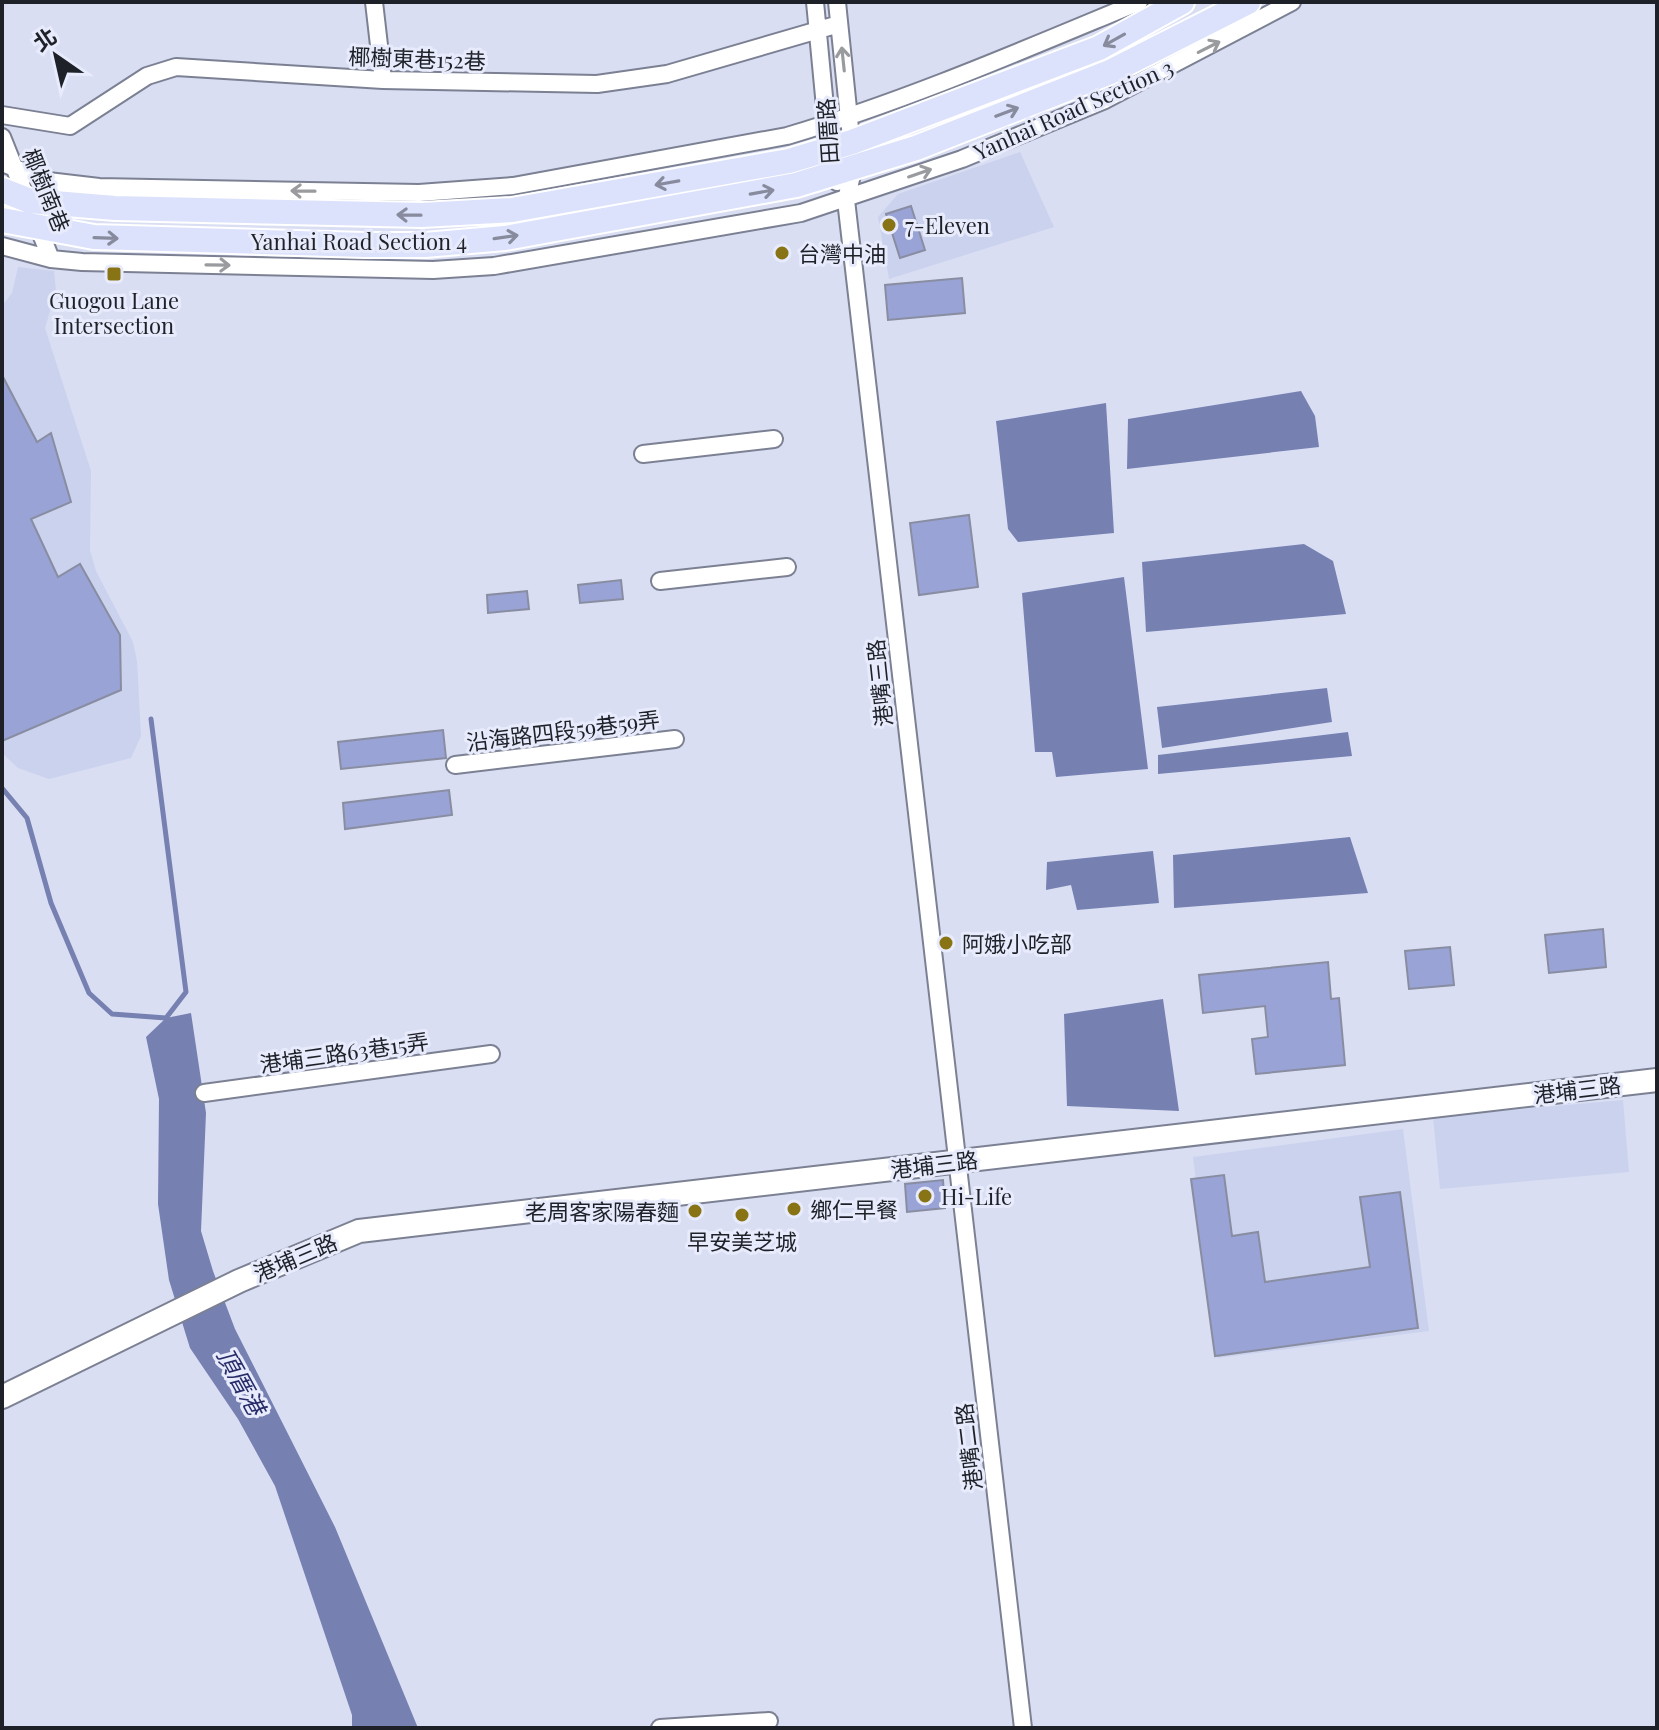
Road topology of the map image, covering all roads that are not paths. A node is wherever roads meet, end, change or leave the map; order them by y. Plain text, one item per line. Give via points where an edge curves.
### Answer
1 (374, 2) edge
2 (815, 2) edge
3 (837, 2) edge
4 (1139, 2) edge
5 (1182, 2) edge
6 (1292, 2) edge
7 (1241, 14) edge
8 (839, 24) junction
9 (818, 30) junction
10 (383, 80) junction
11 (2, 115) edge
12 (849, 117) junction
13 (827, 124) junction
14 (2, 137) edge
15 (842, 158) junction
16 (9, 166) edge
17 (2, 190) edge
18 (846, 200) junction
19 (30, 201) junction
20 (2, 220) edge
21 (38, 229) junction
22 (2, 246) edge
23 (51, 259) junction
24 (774, 439) dead end
25 (643, 454) dead end
26 (787, 567) dead end
27 (660, 581) dead end
28 (675, 739) dead end
29 (455, 765) dead end
30 (491, 1054) dead end
31 (1657, 1080) edge
32 (204, 1093) dead end
33 (956, 1161) junction
34 (2, 1397) edge
35 (769, 1721) dead end
36 (660, 1728) edge
37 (1023, 1728) edge

1 - 10 street
2 - 9 street, 田厝路
3 - 8 street, 田厝路
4 - 12 street via 898,102
5 -> 15 main road, Yanhai Road Section 3 via 1099,48
6 - 7 street, Yanhai Road Section 3
15 -> 7 main road, Yanhai Road Section 3 via 916,148
18 -> 7 street, Yanhai Road Section 3 via 1105,100
8 - 9 street, 椰樹東巷152巷
12 -> 8 street, 田厝路
9 - 10 street, 椰樹東巷152巷 via 667,74 597,84
9 - 13 street, 田厝路
10 - 11 street, 椰樹東巷152巷 via 176,67 147,76 70,126
12 - 13 street
12 - 15 street, 田厝路
13 - 15 street, 田厝路
13 -> 16 street via 787,136 513,186 419,193 99,187 48,181
14 - 16 street, 椰樹南巷
15 - 18 street, 田厝路
15 -> 19 main road, Yanhai Road Section 4 via 789,161 512,210 422,215
21 -> 15 main road, Yanhai Road Section 4 via 94,237 425,245 505,238 796,185
16 - 19 street, 椰樹南巷
17 - 19 main road, Yanhai Road Section 4
23 -> 18 street, Yanhai Road Section 4 via 365,269 494,266 801,213
18 - 33 street, 港嘴三路
19 - 21 street, 椰樹南巷
20 - 21 main road, Yanhai Road Section 4
21 - 23 street, 椰樹南巷
22 - 23 street, Yanhai Road Section 4
24 - 25 street
26 - 27 street
28 - 29 street, 沿海路四段59巷59弄
30 - 32 street, 港埔三路63巷15弄
31 - 33 street, 港埔三路
33 - 34 street, 港埔三路 via 359,1231 221,1289
33 - 37 street, 港嘴二路
35 - 36 street

